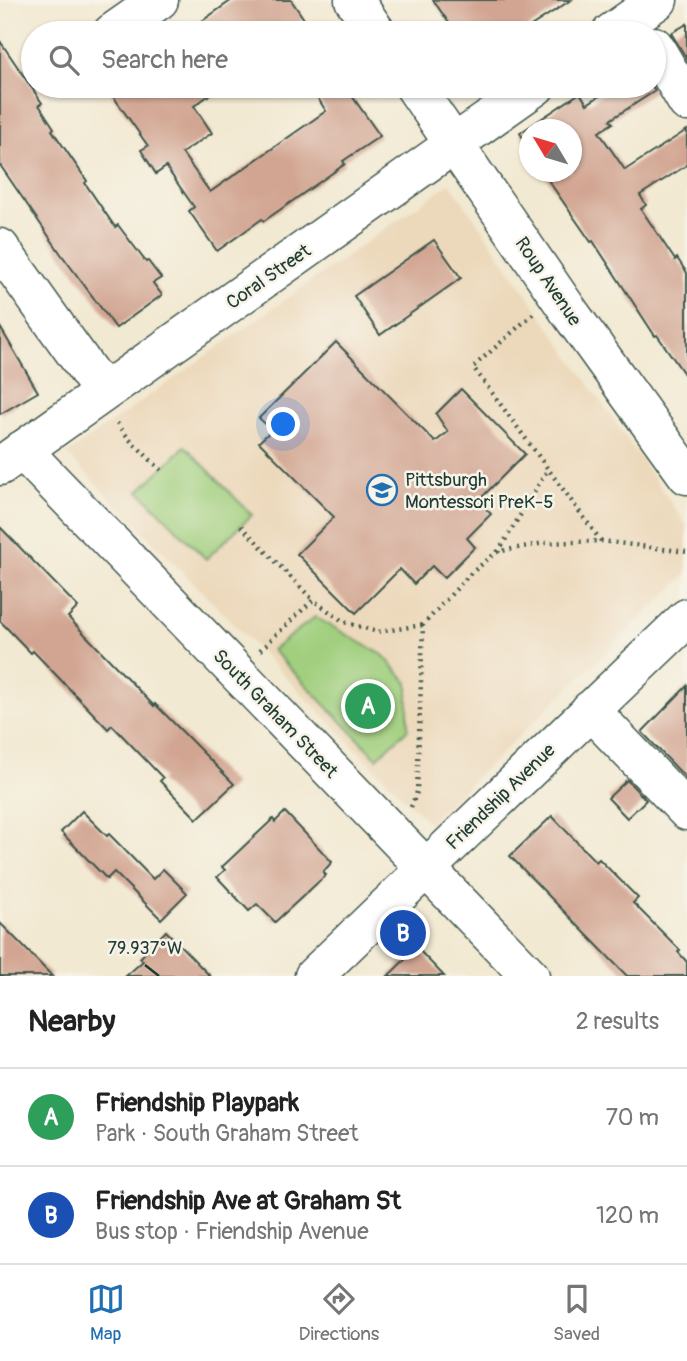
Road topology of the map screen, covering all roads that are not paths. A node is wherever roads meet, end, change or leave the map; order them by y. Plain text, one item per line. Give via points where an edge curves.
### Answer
1 (159, 0) edge
2 (354, 0) edge
3 (129, 21) edge
4 (369, 21) edge
5 (666, 67) edge
6 (422, 98) edge
7 (520, 98) edge
8 (687, 102) edge
9 (454, 144) junction
10 (0, 248) edge
11 (108, 404) junction
12 (11, 458) edge
13 (687, 475) edge
14 (687, 618) edge
15 (590, 710) junction
16 (687, 811) edge
17 (426, 868) junction
18 (314, 976) edge
19 (530, 976) edge

1 - 3 street
2 - 4 street
5 - 8 street
6 - 9 street, Roup Avenue
7 - 9 street, Coral Street
9 - 11 street, Coral Street
9 - 13 street, Roup Avenue
10 - 11 street
11 - 12 street, Coral Street
12 - 17 street, South Graham Street
14 - 15 street, Friendship Avenue
15 - 16 street
15 - 17 street, Friendship Avenue
17 - 18 street, Friendship Avenue
17 - 19 street, South Graham Street

